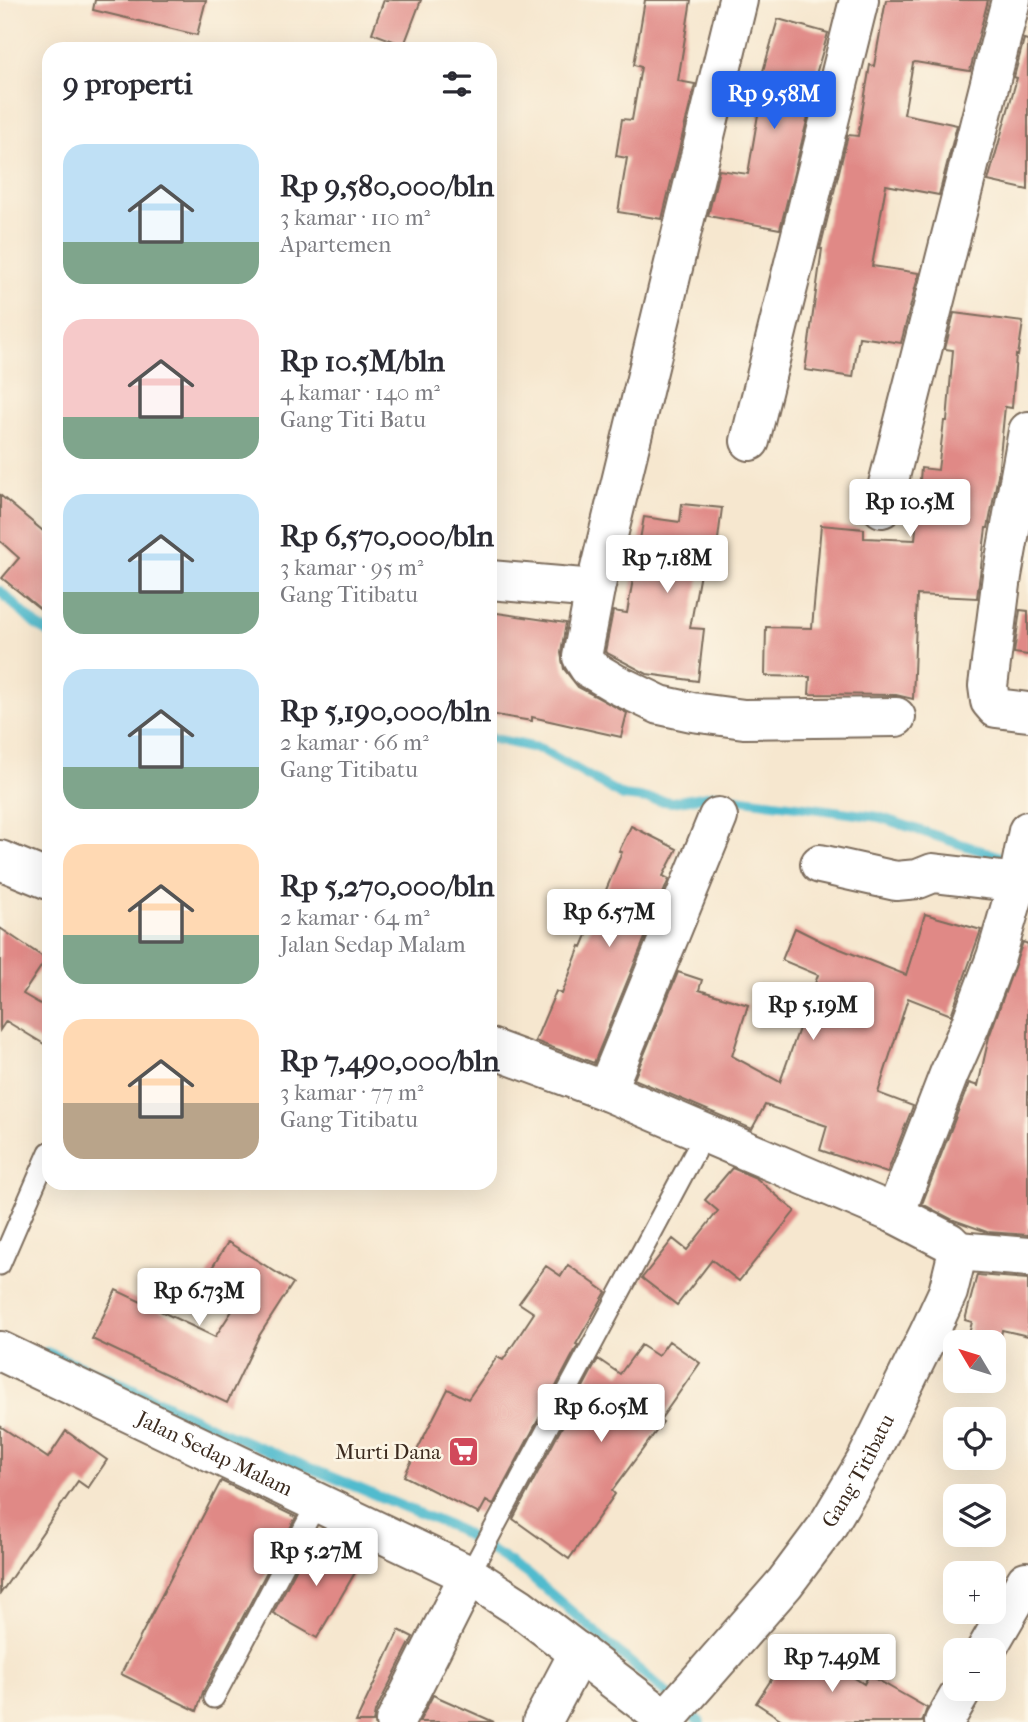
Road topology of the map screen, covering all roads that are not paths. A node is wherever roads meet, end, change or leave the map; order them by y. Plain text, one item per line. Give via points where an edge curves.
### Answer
1 (738, 0) edge
2 (859, 0) edge
3 (1011, 0) edge
4 (1028, 431) edge
5 (750, 441) dead end
6 (882, 508) dead end
7 (497, 581) edge
8 (595, 589) junction
9 (1028, 712) edge
10 (896, 717) dead end
11 (718, 817) dead end
12 (0, 860) edge
13 (820, 864) dead end
14 (1023, 864) edge
15 (42, 877) edge
16 (497, 1051) edge
17 (606, 1091) junction
18 (695, 1152) dead end
19 (42, 1168) edge
20 (895, 1214) junction
21 (958, 1251) junction
22 (1028, 1257) edge
23 (0, 1265) edge
24 (0, 1351) edge
25 (317, 1503) junction
26 (475, 1563) junction
27 (1027, 1581) edge
28 (993, 1638) edge
29 (579, 1652) junction
30 (214, 1698) dead end
31 (956, 1701) edge
32 (674, 1711) edge
33 (395, 1722) edge
34 (541, 1722) edge
35 (943, 1722) edge

1 - 8 street
2 - 5 street
3 - 6 street
4 - 9 street via 988,686 996,708
7 - 8 street
8 - 10 street via 584,662 608,680 660,705 744,719
11 - 17 street
12 - 15 street
13 - 14 street via 896,881
14 - 20 street via 996,957
16 - 17 street
17 - 20 street
18 - 26 lane
19 - 23 lane
20 - 21 street via 953,1244
21 - 22 street
21 - 32 street, Gang Titibatu via 948,1292 929,1333 866,1461 826,1528 785,1583
24 - 25 street, Jalan Sedap Malam
25 - 26 street, Jalan Sedap Malam
25 - 30 lane
26 - 29 street, Jalan Sedap Malam via 520,1608
26 - 33 street
27 - 28 street
29 - 32 street, Jalan Sedap Malam
29 - 34 street
31 - 35 street

